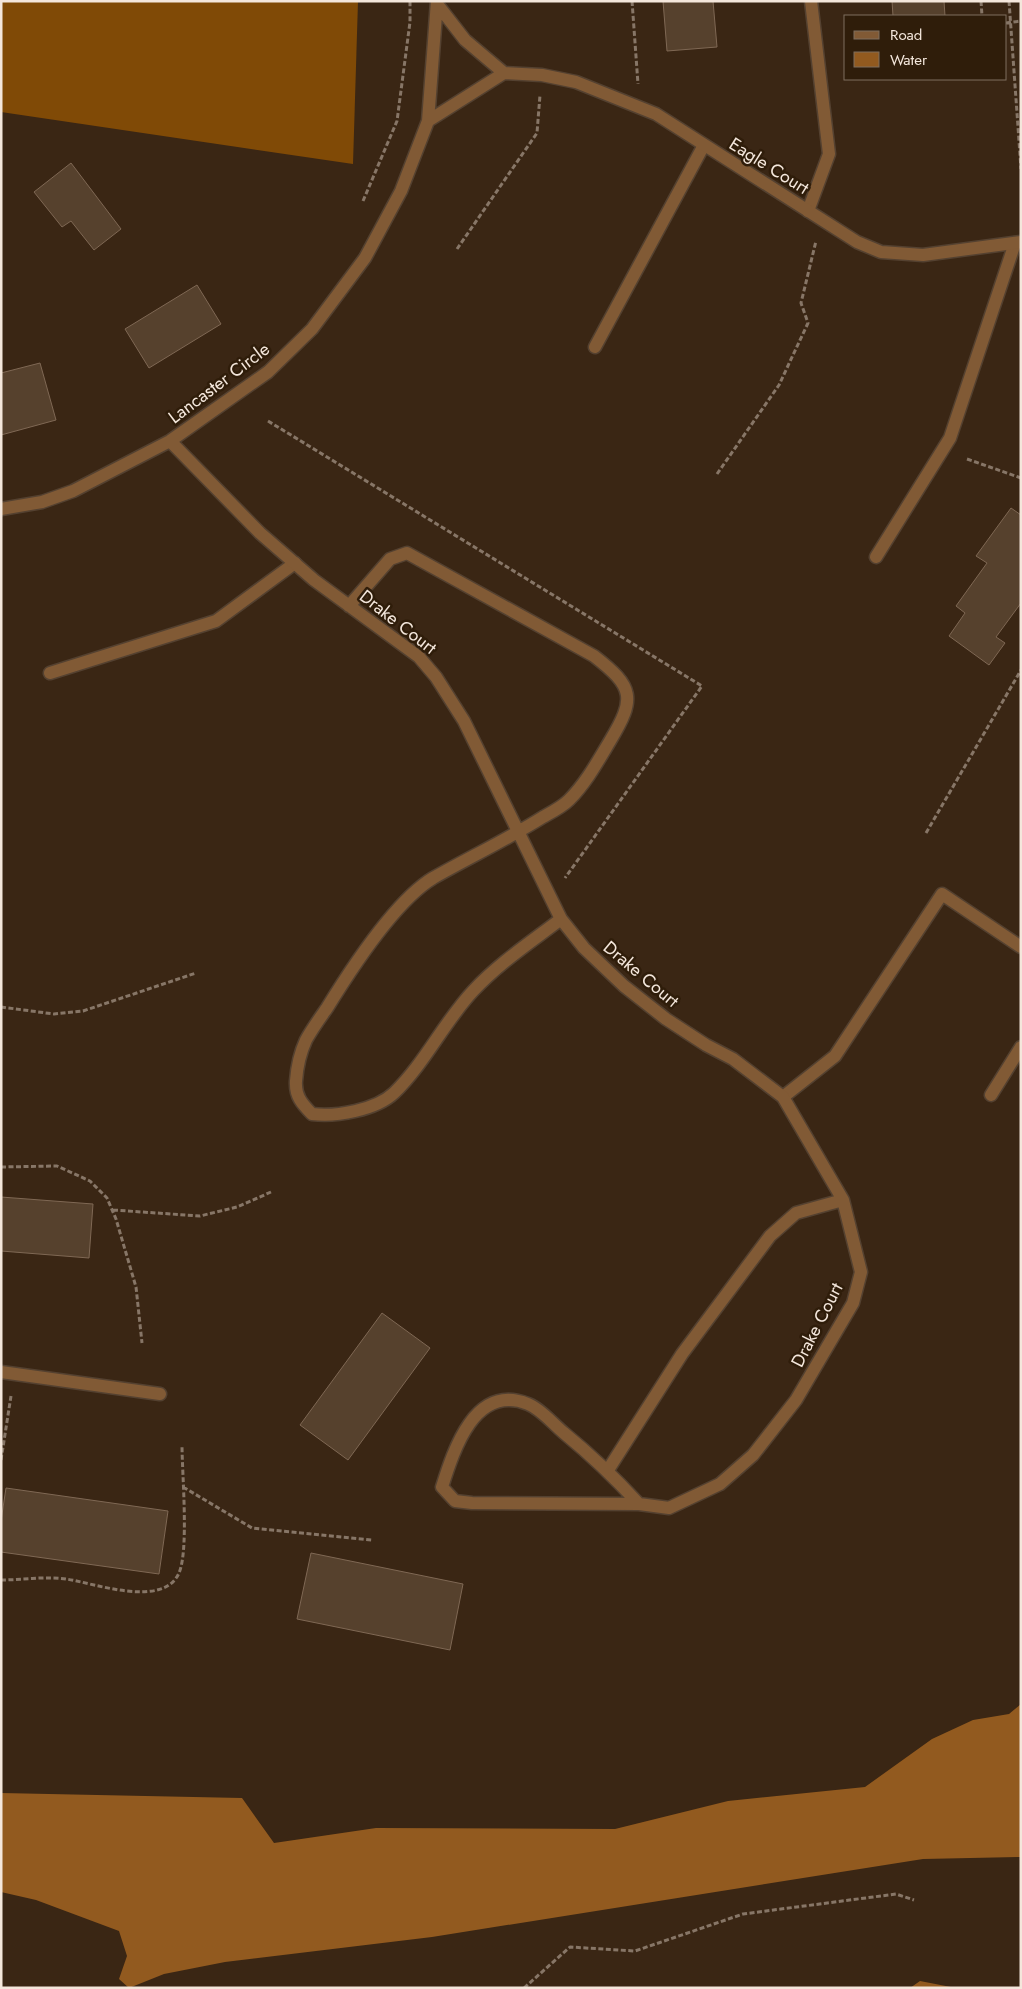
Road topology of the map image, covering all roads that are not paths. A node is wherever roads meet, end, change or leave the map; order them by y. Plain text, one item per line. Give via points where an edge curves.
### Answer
1 (812, 1) edge
2 (437, 2) edge
3 (504, 74) junction
4 (428, 121) junction
5 (704, 145) junction
6 (808, 211) junction
7 (1018, 242) edge
8 (595, 347) dead end
9 (170, 441) junction
10 (1, 509) edge
11 (876, 557) dead end
12 (294, 562) junction
13 (349, 606) junction
14 (50, 673) dead end
15 (520, 832) junction
16 (561, 919) junction
17 (1021, 947) edge
18 (1021, 1047) edge
19 (991, 1095) dead end
20 (783, 1097) junction
21 (843, 1200) junction
22 (8, 1373) edge
23 (160, 1394) dead end
24 (608, 1470) junction
25 (639, 1504) junction

1 - 6 street via 829,154
2 - 3 street via 464,40
2 - 4 street, Lancaster Circle
3 - 4 street
3 - 5 street, Eagle Court via 542,75 576,82 656,114
4 - 9 street, Lancaster Circle via 401,191 365,258 312,329 268,372
5 - 6 street, Eagle Court
5 - 8 street
6 - 7 street, Eagle Court via 857,242 881,252 923,256
7 - 11 street via 950,438
9 - 10 street, Lancaster Circle via 73,490 42,502
9 - 12 street, Drake Court via 260,533
12 - 13 street, Drake Court
12 - 14 street via 216,620
13 - 15 street, Drake Court via 420,657 436,677 464,721
13 - 15 street via 390,560 407,553 594,656 615,672 624,685 628,700 626,716 589,776 568,801
15 - 16 street, Drake Court
15 - 16 street via 427,882 408,898 352,968 306,1040 299,1058 296,1083 299,1101 312,1114 329,1116 369,1106 393,1094 471,993
16 - 20 street, Drake Court via 584,948 666,1020 733,1059
17 - 20 street via 942,894 835,1056
18 - 19 street
20 - 21 street, Drake Court
21 - 24 street via 796,1213 770,1236 682,1354
21 - 25 street, Drake Court via 861,1272 852,1303 796,1400 753,1456 720,1484 669,1508
22 - 23 street
24 - 25 street
24 - 25 street, Drake Court via 530,1404 510,1399 492,1403 473,1418 459,1440 442,1488 454,1501 472,1503

